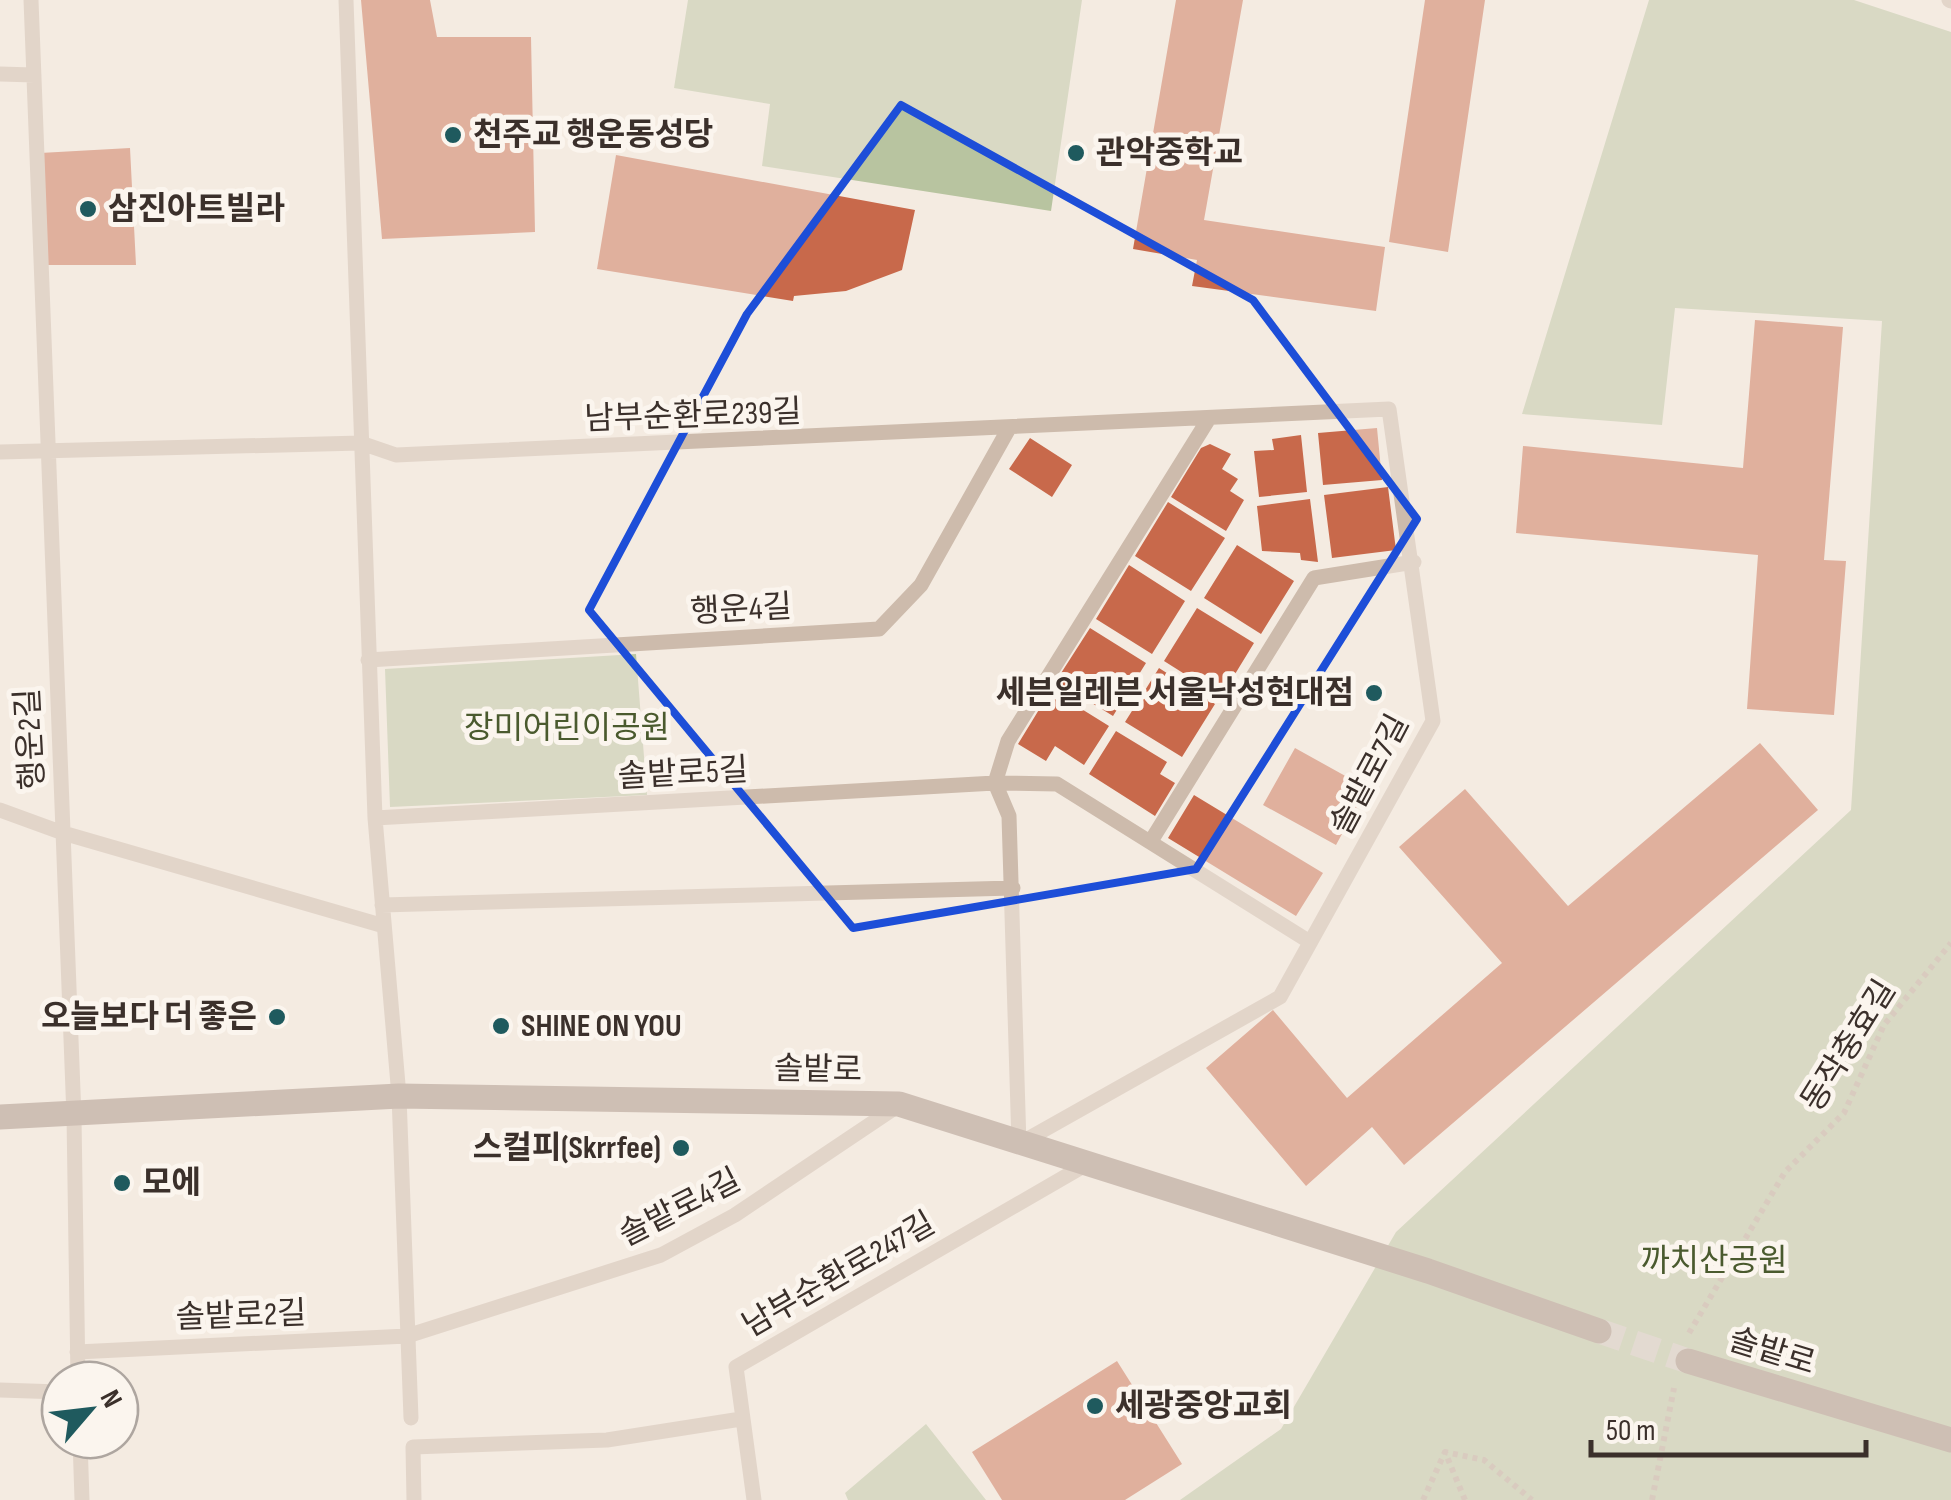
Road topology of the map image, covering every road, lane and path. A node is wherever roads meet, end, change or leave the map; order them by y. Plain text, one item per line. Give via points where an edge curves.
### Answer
1 (31, 0) edge
2 (346, 0) edge
3 (0, 74) edge
4 (34, 75) junction
5 (1389, 409) joint
6 (1208, 420) junction
7 (1008, 430) junction
8 (361, 443) junction
9 (0, 452) edge
10 (46, 452) junction
11 (1414, 562) junction
12 (368, 660) junction
13 (995, 784) junction
14 (0, 810) edge
15 (375, 818) junction
16 (63, 833) junction
17 (1151, 841) junction
18 (1013, 888) junction
19 (382, 905) junction
20 (384, 926) junction
21 (1310, 942) junction
22 (1951, 943) edge
23 (399, 1096) junction
24 (900, 1104) junction
25 (74, 1116) junction
26 (0, 1117) edge
27 (1020, 1144) junction
28 (1087, 1164) junction
29 (1599, 1332) tunnel mouth
30 (407, 1336) junction
31 (77, 1352) junction
32 (1685, 1354) joint
33 (77, 1360) edge
34 (1674, 1386) dead end
35 (0, 1390) edge
36 (40, 1391) edge
37 (411, 1418) dead end
38 (741, 1419) junction
39 (1951, 1440) edge
40 (1445, 1452) junction
41 (81, 1460) edge
42 (82, 1500) edge
43 (414, 1500) edge
44 (754, 1500) edge
45 (1423, 1500) edge
46 (1465, 1500) edge
47 (1532, 1500) edge
48 (1652, 1500) edge

1 - 4 lane, 행운2길
2 - 8 lane
3 - 4 lane
4 - 10 lane, 행운2길
5 - 6 lane, 남부순환로239길
5 - 11 lane, 솔밭로7길
6 - 7 lane, 남부순환로239길
6 - 13 lane via 1008,741
7 - 8 lane, 남부순환로239길 via 396,456
7 - 12 lane, 행운4길 via 922,585 879,630
8 - 10 lane, 남부순환로239길
8 - 12 lane
9 - 10 lane, 남부순환로239길
10 - 16 lane, 행운2길
11 - 17 lane via 1314,578
11 - 21 lane, 솔밭로7길 via 1433,722
12 - 15 lane
13 - 15 lane, 솔밭로5길
13 - 17 lane via 1057,784
13 - 18 lane via 1009,816
14 - 16 lane
15 - 19 lane
16 - 20 lane
16 - 25 lane, 행운2길
17 - 21 lane
18 - 19 lane
18 - 27 lane
19 - 20 lane
20 - 23 lane
21 - 27 lane, 솔밭로7길 via 1280,998
22 - 32 path, 동작충효길 via 1884,1025 1844,1112 1785,1172
23 - 24 street, 솔밭로
23 - 25 street, 솔밭로
23 - 30 lane
24 - 27 street, 솔밭로
24 - 30 lane, 솔밭로4길 via 735,1216 661,1255
25 - 26 street, 솔밭로
25 - 31 lane
27 - 28 street, 솔밭로
28 - 29 street, 솔밭로
28 - 38 lane, 남부순환로247길 via 736,1367
30 - 31 lane, 솔밭로2길
30 - 37 lane
31 - 33 lane
32 - 39 street, 솔밭로
34 - 48 path
35 - 36 lane
38 - 43 lane via 607,1440 412,1447
38 - 44 lane, 남부순환로247길
40 - 45 path
40 - 46 path
40 - 47 path via 1484,1460
41 - 42 lane

